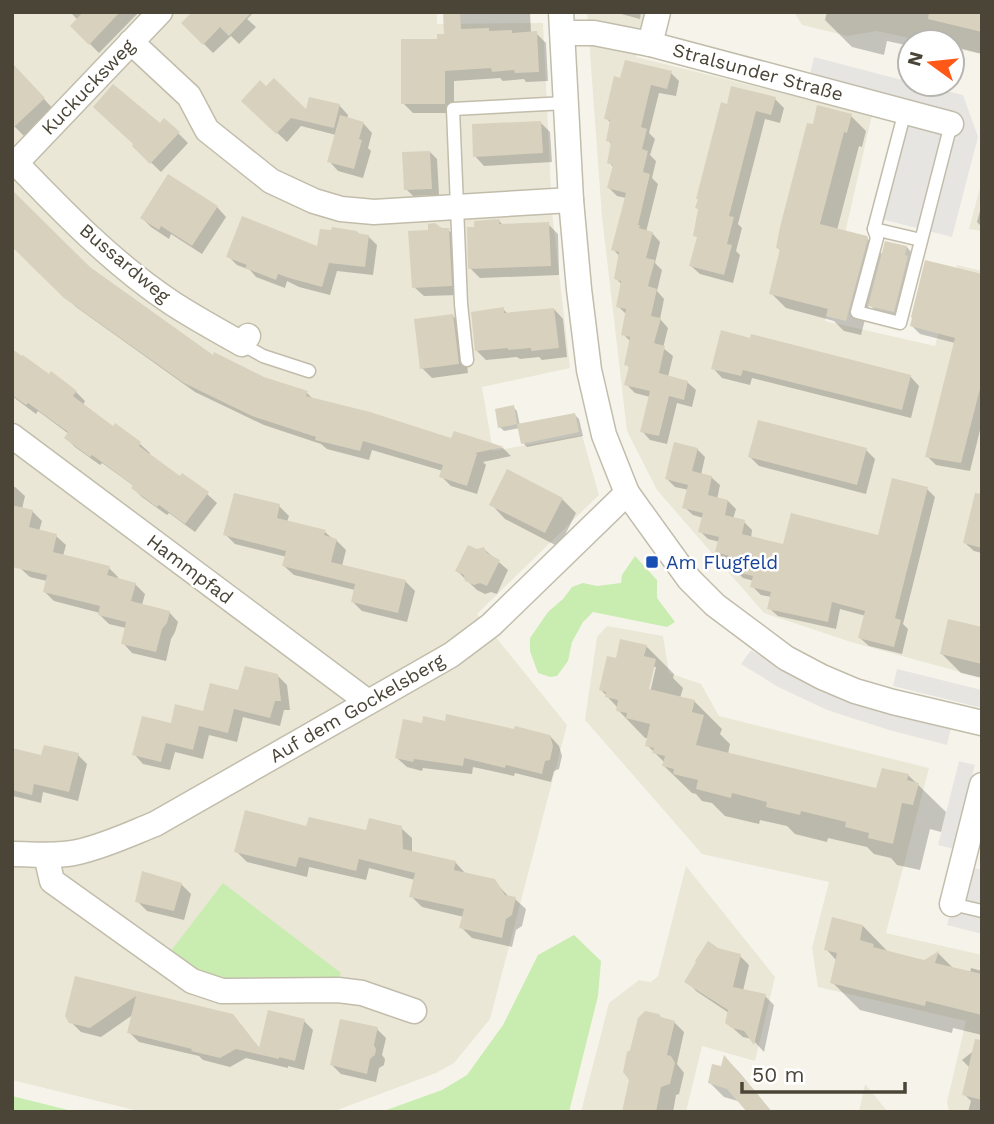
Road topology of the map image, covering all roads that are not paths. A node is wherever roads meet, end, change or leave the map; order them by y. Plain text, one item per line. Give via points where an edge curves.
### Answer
1 (160, 12) edge
2 (659, 12) edge
3 (562, 22) edge
4 (131, 42) junction
5 (650, 44) junction
6 (566, 103) junction
7 (905, 111) junction
8 (951, 124) joint
9 (14, 161) edge
10 (571, 200) junction
11 (459, 208) junction
12 (874, 229) junction
13 (921, 240) junction
14 (245, 340) joint
15 (467, 360) dead end
16 (309, 370) dead end
17 (12, 436) edge
18 (627, 493) junction
19 (368, 702) junction
20 (982, 723) edge
21 (982, 785) edge
22 (12, 853) edge
23 (46, 855) junction
24 (952, 904) joint
25 (982, 911) edge
26 (414, 1011) dead end

1 - 4 street, Kuckucksweg
2 - 5 street
3 - 5 street, Stralsunder Straße
3 - 6 street
4 - 9 street, Kuckucksweg
4 - 11 street via 189,96 207,130 271,181 341,209
5 - 7 street, Stralsunder Straße
6 - 10 street
6 - 11 lane via 453,109
7 - 8 street, Stralsunder Straße
7 - 12 lane
8 - 13 lane
9 - 14 street, Bussardweg via 131,272 172,303
10 - 11 street
10 - 18 street via 589,370 604,435
11 - 15 lane
12 - 13 lane
12 - 13 lane via 877,238 857,312 900,323
14 - 16 lane via 263,356
17 - 19 street, Hammpfad
18 - 19 street, Auf dem Gockelsberg via 491,625 451,655
18 - 20 street via 689,579 715,605 786,658 855,691
19 - 23 street, Auf dem Gockelsberg via 155,824 76,852
21 - 24 street via 968,859
22 - 23 street, Auf dem Gockelsberg
23 - 26 street via 52,881 192,981 222,992 362,993
24 - 25 lane

